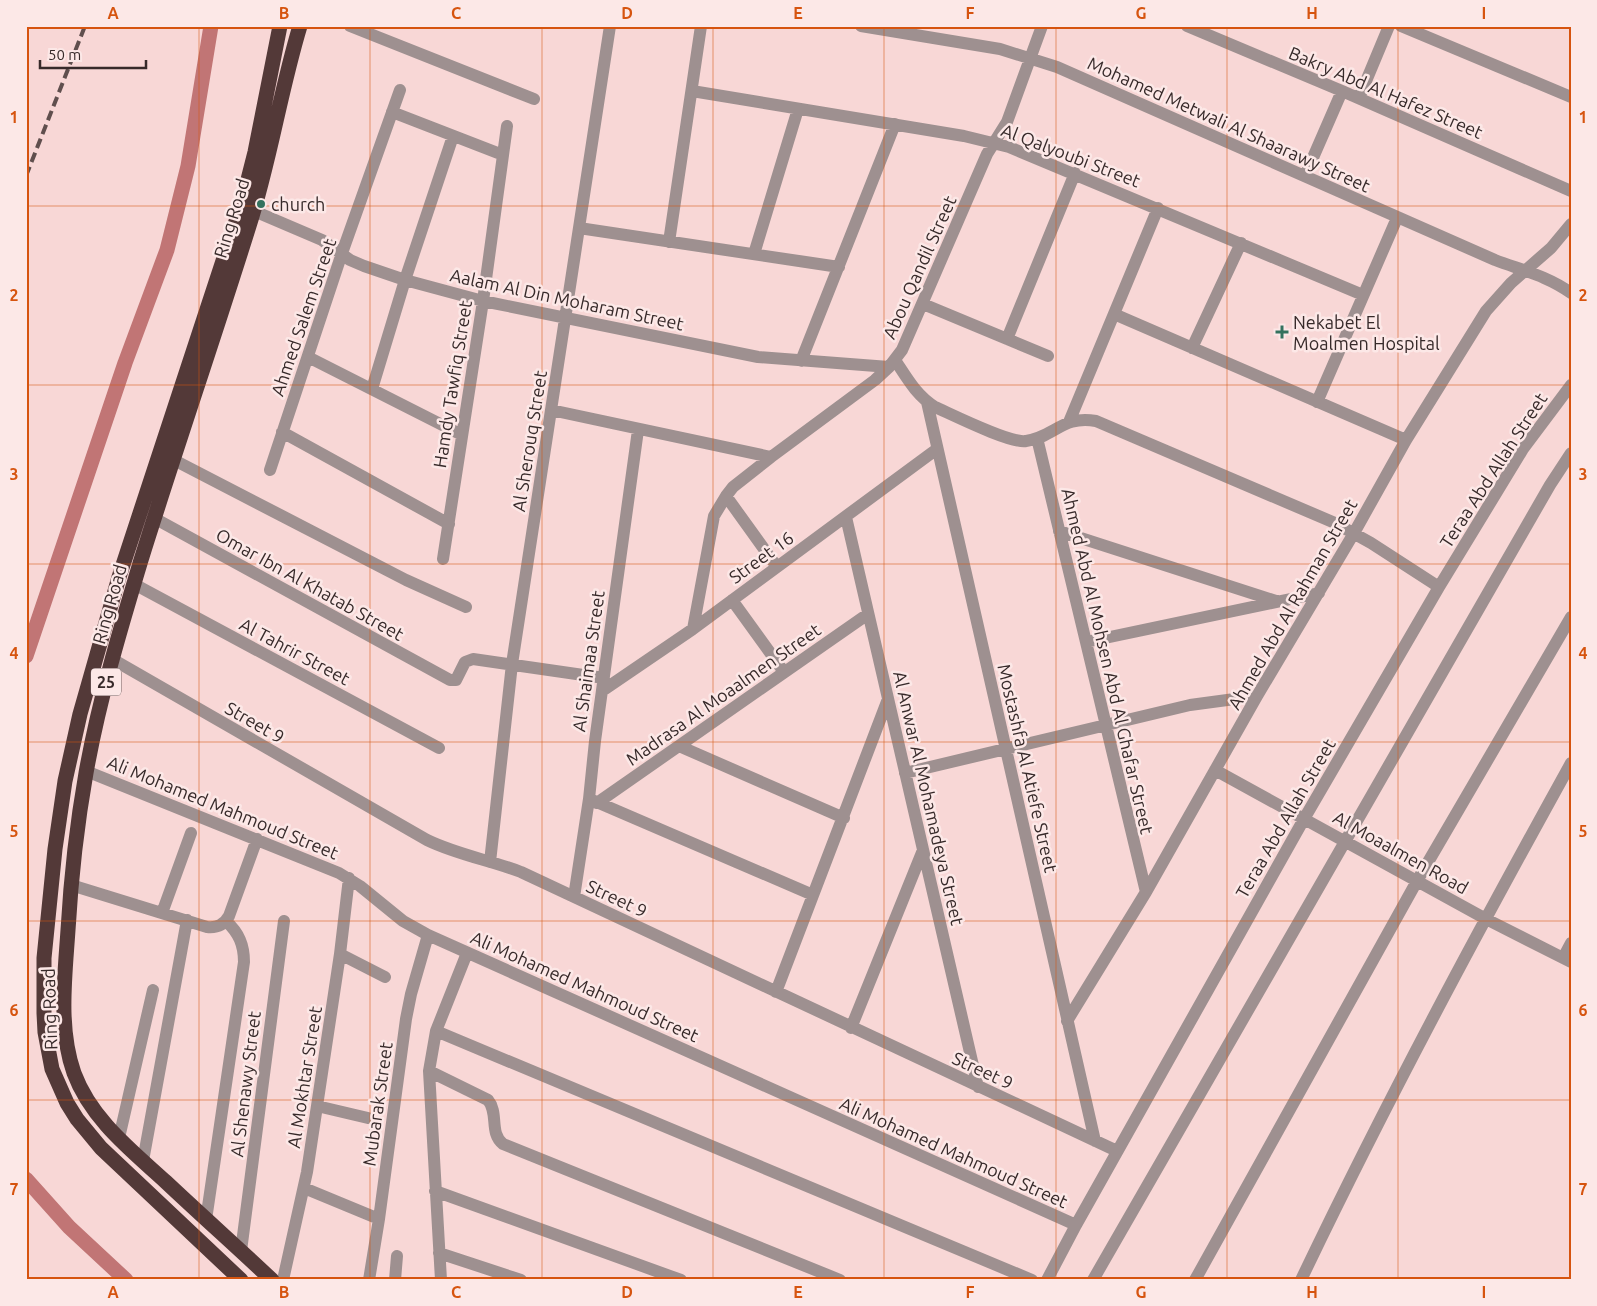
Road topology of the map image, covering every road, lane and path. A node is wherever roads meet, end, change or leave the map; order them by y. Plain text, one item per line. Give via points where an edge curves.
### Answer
1 (280, 26) edge
2 (300, 26) edge
3 (350, 26) edge
4 (610, 26) edge
5 (701, 26) edge
6 (860, 26) edge
7 (1042, 26) edge
8 (1186, 26) edge
9 (1389, 26) edge
10 (1401, 26) edge
11 (1030, 58) junction
12 (400, 90) dead end
13 (1342, 91) junction
14 (692, 92) junction
15 (1571, 97) edge
16 (1359, 98) junction
17 (534, 99) dead end
18 (798, 108) junction
19 (392, 112) junction
20 (895, 124) junction
21 (507, 126) dead end
22 (453, 136) junction
23 (994, 142) junction
24 (503, 155) junction
25 (1075, 173) junction
26 (1304, 176) junction
27 (1571, 191) edge
28 (1158, 208) junction
29 (254, 211) junction
30 (1397, 218) junction
31 (1571, 224) edge
32 (579, 228) junction
33 (669, 242) junction
34 (1241, 243) junction
35 (342, 254) junction
36 (754, 254) junction
37 (839, 267) junction
38 (1526, 271) junction
39 (404, 280) junction
40 (1571, 293) edge
41 (1363, 295) junction
42 (483, 301) junction
43 (923, 304) junction
44 (1114, 314) junction
45 (565, 318) junction
46 (1007, 339) junction
47 (1192, 348) junction
48 (1048, 356) dead end
49 (308, 357) junction
50 (801, 361) junction
51 (892, 363) junction
52 (1571, 385) edge
53 (372, 389) junction
54 (927, 402) junction
55 (1317, 402) junction
56 (551, 410) junction
57 (1069, 422) junction
58 (638, 430) junction
59 (282, 432) junction
60 (462, 435) junction
61 (1037, 438) junction
62 (1406, 440) junction
63 (938, 449) junction
64 (1571, 453) edge
65 (771, 457) junction
66 (172, 459) junction
67 (270, 470) dead end
68 (726, 496) junction
69 (846, 517) junction
70 (154, 518) junction
71 (449, 524) junction
72 (1059, 531) junction
73 (1354, 533) junction
74 (444, 559) dead end
75 (777, 567) junction
76 (134, 584) junction
77 (1439, 587) junction
78 (1319, 592) junction
79 (732, 600) junction
80 (1276, 601) junction
81 (466, 607) dead end
82 (868, 614) junction
83 (1571, 617) edge
84 (693, 629) junction
85 (1086, 642) junction
86 (112, 659) junction
87 (512, 664) junction
88 (784, 672) junction
89 (603, 685) junction
90 (1257, 696) junction
91 (888, 700) junction
92 (1106, 725) junction
93 (680, 746) junction
94 (439, 748) dead end
95 (1006, 749) junction
96 (1571, 762) edge
97 (1215, 770) junction
98 (86, 771) junction
99 (905, 773) junction
100 (593, 801) junction
101 (844, 818) junction
102 (1304, 819) junction
103 (191, 833) dead end
104 (257, 839) junction
105 (1344, 841) junction
106 (923, 850) junction
107 (490, 862) junction
108 (349, 878) junction
109 (1417, 881) junction
110 (71, 885) junction
111 (1146, 892) junction
112 (814, 895) junction
113 (574, 897) junction
114 (162, 912) junction
115 (1486, 918) junction
116 (187, 920) junction
117 (226, 921) junction
118 (284, 921) dead end
119 (428, 935) junction
120 (1571, 943) edge
121 (467, 952) junction
122 (340, 954) junction
123 (1567, 960) edge
124 (385, 977) dead end
125 (153, 990) dead end
126 (776, 992) junction
127 (1068, 1021) junction
128 (851, 1028) junction
129 (436, 1031) junction
130 (429, 1072) junction
131 (978, 1087) junction
132 (317, 1106) junction
133 (368, 1118) dead end
134 (119, 1138) junction
135 (1095, 1141) junction
136 (1117, 1151) junction
137 (143, 1161) junction
138 (304, 1188) junction
139 (436, 1190) junction
140 (379, 1219) junction
141 (206, 1220) junction
142 (1076, 1225) junction
143 (241, 1251) junction
144 (439, 1253) junction
145 (397, 1256) dead end
146 (241, 1280) edge
147 (272, 1280) edge
148 (283, 1280) edge
149 (369, 1280) edge
150 (395, 1280) edge
151 (441, 1280) edge
152 (521, 1280) edge
153 (681, 1280) edge
154 (840, 1280) edge
155 (1032, 1280) edge
156 (1047, 1280) edge
157 (1093, 1280) edge
158 (1194, 1280) edge
159 (1301, 1280) edge

1 - 146 highway, Ring Road / 25 via 242,203 119,577 80,714 65,781 44,958 47,1051 72,1111 101,1148
2 - 29 highway, Ring Road / 25
3 - 17 street
4 - 32 street, Al Sherouq Street
5 - 14 street
6 - 11 street, Mohamed Metwali Al Shaarawy Street via 1000,49
7 - 11 street, Abou Qandil Street
8 - 13 street, Bakry Abd Al Hafez Street
9 - 16 street
10 - 15 street
11 - 23 street, Abou Qandil Street via 1007,122
11 - 26 street, Mohamed Metwali Al Shaarawy Street
12 - 19 street, Ahmed Salem Street
13 - 16 street, Bakry Abd Al Hafez Street
13 - 26 street
14 - 18 street, Al Qalyoubi Street
14 - 33 street
16 - 27 street, Bakry Abd Al Hafez Street
18 - 20 street, Al Qalyoubi Street
18 - 36 street
19 - 22 street
19 - 35 street, Ahmed Salem Street
20 - 23 street, Al Qalyoubi Street
20 - 37 street
21 - 24 street, Hamdy Tawfiq Street
22 - 24 street
22 - 39 street
23 - 25 street, Al Qalyoubi Street
23 - 43 street, Abou Qandil Street
24 - 42 street, Hamdy Tawfiq Street
25 - 28 street, Al Qalyoubi Street
25 - 46 street
26 - 30 street, Mohamed Metwali Al Shaarawy Street
28 - 34 street, Al Qalyoubi Street
28 - 44 street
29 - 35 street, Aalam Al Din Moharam Street via 322,240
29 - 66 highway, Ring Road / 25
30 - 38 street, Mohamed Metwali Al Shaarawy Street
30 - 41 street
31 - 38 street, Ahmed Abd Al Rahman Street
32 - 33 street
32 - 45 street, Al Sherouq Street
33 - 36 street
34 - 41 street, Al Qalyoubi Street
34 - 47 street
35 - 39 street, Aalam Al Din Moharam Street via 357,264
35 - 49 street, Ahmed Salem Street
36 - 37 street
37 - 50 street
38 - 40 street, Mohamed Metwali Al Shaarawy Street
38 - 62 street, Ahmed Abd Al Rahman Street via 1486,310
39 - 42 street, Aalam Al Din Moharam Street
39 - 53 street
41 - 55 street
42 - 45 street, Aalam Al Din Moharam Street
42 - 60 street, Hamdy Tawfiq Street
43 - 46 street
43 - 51 street, Abou Qandil Street via 908,339
44 - 47 street
44 - 57 street
45 - 50 street, Aalam Al Din Moharam Street via 758,357
45 - 56 street, Al Sherouq Street
46 - 48 street
47 - 55 street
49 - 53 street
49 - 59 street, Ahmed Salem Street
50 - 51 street, Aalam Al Din Moharam Street
51 - 54 street
51 - 65 street, Abou Qandil Street via 875,380
52 - 77 street, Teraa Abd Allah Street via 1523,450
53 - 60 street
54 - 61 street via 1012,440
54 - 63 street, Mostashfa Al Atiefe Street
55 - 62 street
56 - 58 street
56 - 87 street, Al Sherouq Street
57 - 61 street
57 - 73 street via 1096,421
58 - 65 street
58 - 89 street, Al Shaimaa Street
59 - 67 street, Ahmed Salem Street
59 - 71 street
60 - 71 street, Hamdy Tawfiq Street
61 - 72 street, Ahmed Abd Al Mohsen Abd Al Ghafar Street
62 - 73 street, Ahmed Abd Al Rahman Street
63 - 69 street, Street 16
63 - 95 street, Mostashfa Al Atiefe Street
64 - 105 street
65 - 68 street, Abou Qandil Street
66 - 70 highway, Ring Road / 25
66 - 81 street via 406,580
68 - 75 street
68 - 84 street, Abou Qandil Street via 714,516
69 - 75 street, Street 16
69 - 82 street, Al Anwar Al Mohamadeya Street
70 - 76 highway, Ring Road / 25
70 - 87 street, Omar Ibn Al Khatab Street via 450,680 456,680 469,659
71 - 74 street, Hamdy Tawfiq Street
72 - 80 street
72 - 85 street, Ahmed Abd Al Mohsen Abd Al Ghafar Street
73 - 77 street
73 - 78 street, Ahmed Abd Al Rahman Street
75 - 79 street, Street 16
76 - 86 highway, Ring Road / 25
76 - 94 street, Al Tahrir Street
77 - 102 street, Teraa Abd Allah Street
78 - 80 street
78 - 90 street, Ahmed Abd Al Rahman Street
79 - 84 street, Street 16
79 - 88 street
80 - 85 street
82 - 88 street, Madrasa Al Moaalmen Street
82 - 91 street, Al Anwar Al Mohamadeya Street
83 - 109 street
84 - 89 street, Street 16
85 - 92 street, Ahmed Abd Al Mohsen Abd Al Ghafar Street
86 - 98 highway, Ring Road / 25
86 - 107 street, Street 9 via 427,840
87 - 89 street
87 - 107 street, Al Sherouq Street
88 - 93 street, Madrasa Al Moaalmen Street
89 - 100 street, Al Shaimaa Street
90 - 92 street via 1190,705
90 - 97 street, Ahmed Abd Al Rahman Street
91 - 99 street, Al Anwar Al Mohamadeya Street
91 - 101 street
92 - 95 street
92 - 111 street, Ahmed Abd Al Mohsen Abd Al Ghafar Street
93 - 100 street, Madrasa Al Moaalmen Street
93 - 101 street
95 - 99 street
95 - 127 street, Mostashfa Al Atiefe Street
96 - 115 street
97 - 102 street, Al Moaalmen Road
97 - 111 street, Ahmed Abd Al Rahman Street
98 - 104 street, Ali Mohamed Mahmoud Street
98 - 110 highway, Ring Road / 25
99 - 106 street, Al Anwar Al Mohamadeya Street
100 - 112 street
100 - 113 street, Al Shaimaa Street
101 - 112 street
102 - 105 street, Al Moaalmen Road
102 - 136 street, Teraa Abd Allah Street
103 - 114 street
104 - 108 street, Ali Mohamed Mahmoud Street
104 - 117 street
105 - 109 street, Al Moaalmen Road
105 - 157 street
106 - 128 street
106 - 131 street, Al Anwar Al Mohamadeya Street
107 - 113 street, Street 9 via 522,872
108 - 119 street, Ali Mohamed Mahmoud Street via 391,913
108 - 122 street, Al Mokhtar Street
109 - 115 street, Al Moaalmen Road
109 - 158 street
110 - 114 street
110 - 134 highway, Ring Road / 25 via 65,1015 69,1055 93,1109
111 - 127 street, Ahmed Abd Al Rahman Street
112 - 126 street
113 - 126 street, Street 9
114 - 116 street
115 - 123 street, Al Moaalmen Road
115 - 159 street via 1377,1124
116 - 117 street via 214,927
116 - 137 street
117 - 141 street via 239,935 244,962
118 - 143 street, Al Shenawy Street
119 - 121 street, Ali Mohamed Mahmoud Street
119 - 140 street, Mubarak Street via 406,1019
120 - 123 street
121 - 129 street
121 - 142 street, Ali Mohamed Mahmoud Street
122 - 124 street
122 - 132 street, Al Mokhtar Street
125 - 134 street
126 - 128 street, Street 9
127 - 135 street, Mostashfa Al Atiefe Street
128 - 131 street, Street 9
129 - 130 street
129 - 155 street
130 - 139 street
130 - 154 street via 488,1100 497,1137 504,1144
131 - 135 street, Street 9
132 - 133 street
132 - 138 street, Al Mokhtar Street
134 - 137 highway, Ring Road / 25
135 - 136 street, Street 9
136 - 142 street, Teraa Abd Allah Street
137 - 141 highway, Ring Road / 25
138 - 140 street
138 - 148 street, Al Mokhtar Street
139 - 144 street
139 - 153 street
140 - 149 street, Mubarak Street
141 - 143 highway, Ring Road / 25
142 - 156 street, Teraa Abd Allah Street
143 - 147 highway, Ring Road / 25
144 - 151 street
144 - 152 street
145 - 150 street

